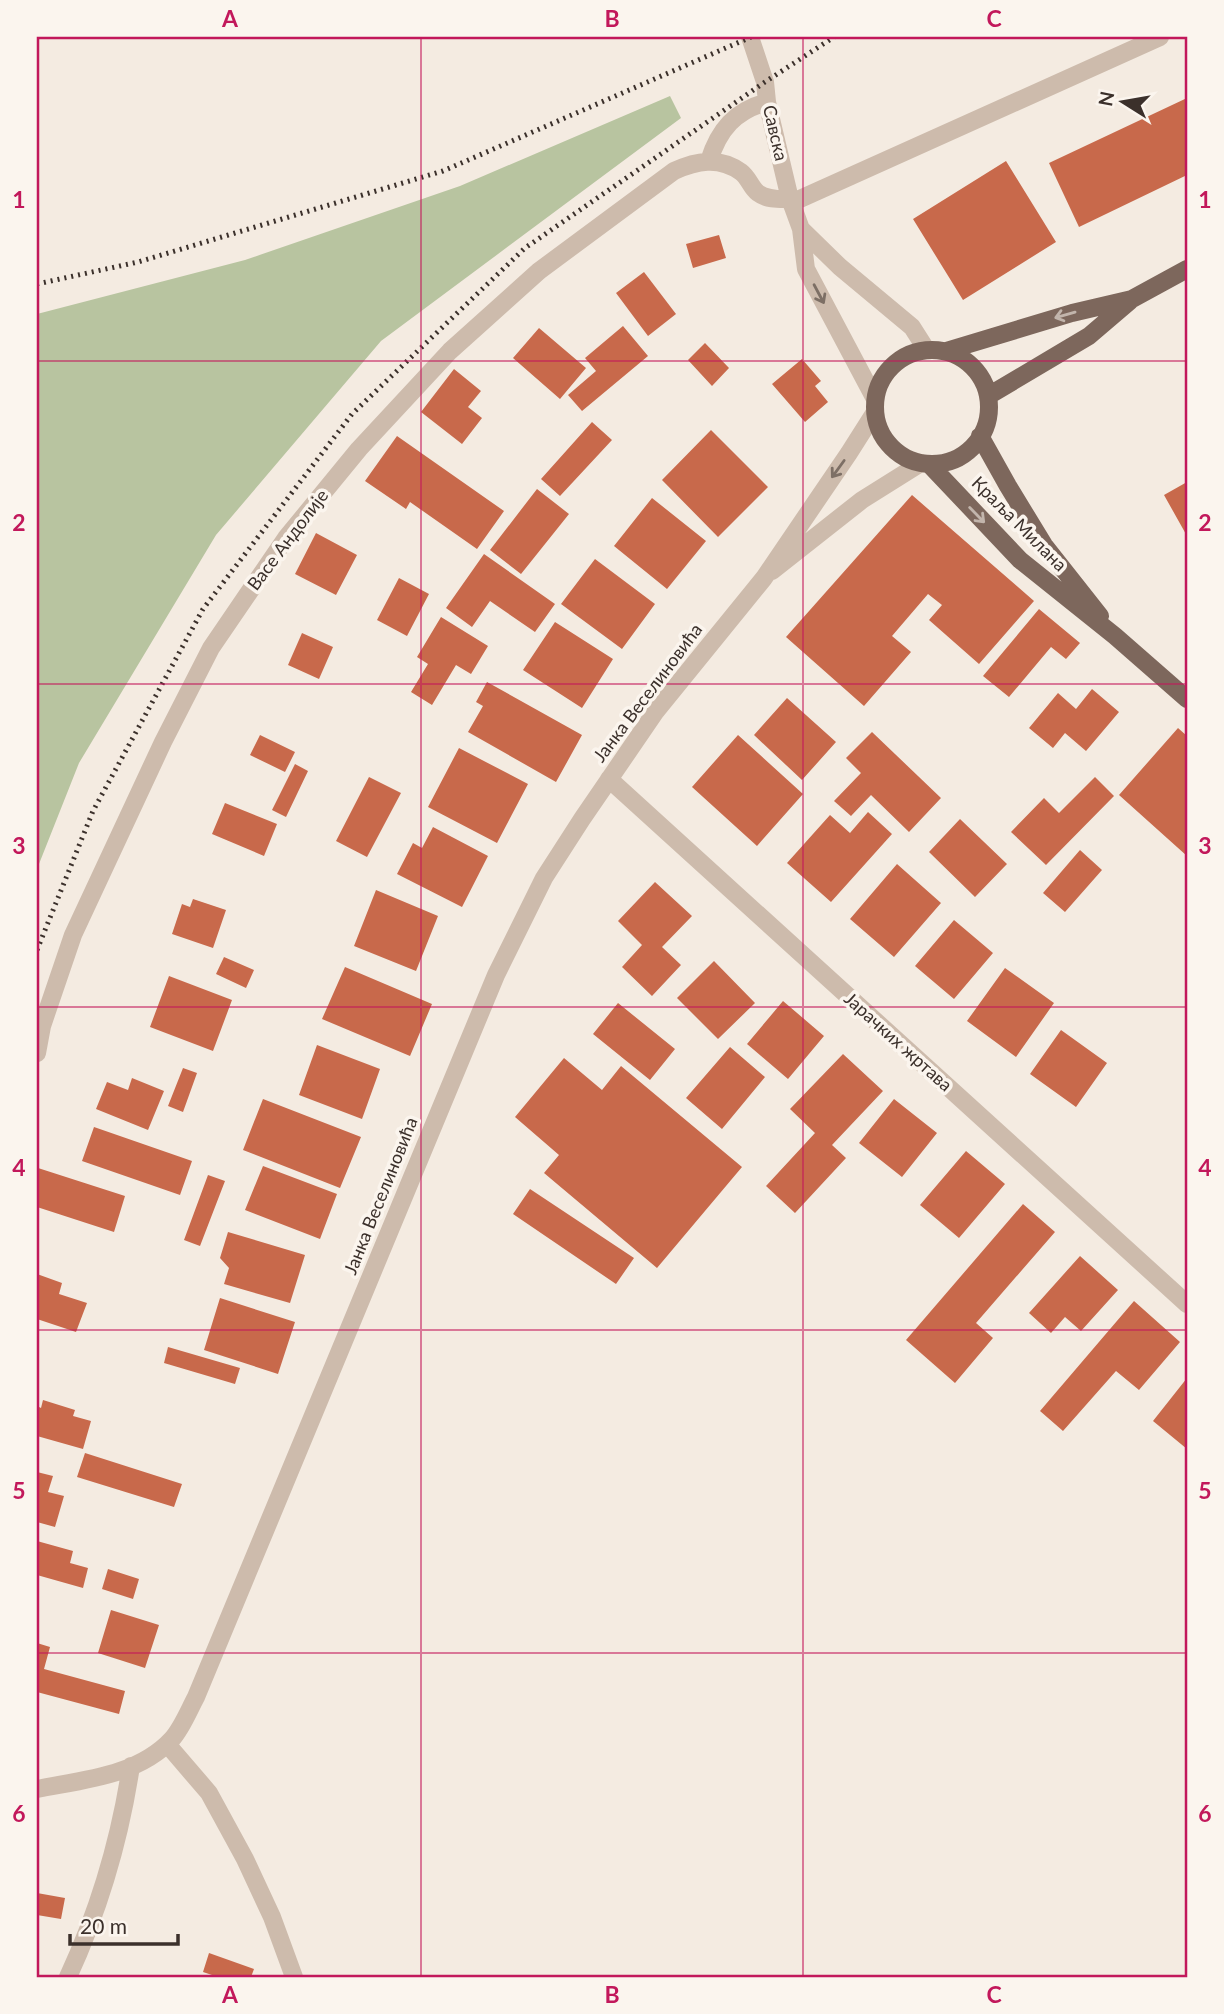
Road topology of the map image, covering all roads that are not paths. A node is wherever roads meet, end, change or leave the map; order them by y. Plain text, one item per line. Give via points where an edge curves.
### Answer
1 (750, 37) edge
2 (1160, 37) edge
3 (767, 102) junction
4 (709, 161) junction
5 (790, 201) junction
6 (801, 229) junction
7 (1187, 269) edge
8 (1132, 299) junction
9 (926, 349) junction
10 (946, 351) junction
11 (988, 396) junction
12 (875, 405) junction
13 (981, 436) junction
14 (926, 464) junction
15 (764, 578) junction
16 (1115, 636) junction
17 (1187, 699) edge
18 (609, 779) junction
19 (37, 1053) edge
20 (1187, 1304) edge
21 (167, 1744) junction
22 (131, 1766) junction
23 (37, 1789) edge
24 (68, 1977) edge
25 (294, 1977) edge

1 - 3 street, Савска
2 - 5 street
3 - 4 street via 749,107 729,124
3 - 5 street, Савска
4 - 5 street via 740,171 760,195
4 - 19 street, Васе Андолије via 674,171 539,271 450,351 359,449 286,538 211,648 163,742 73,935
5 - 6 street, Савска
6 - 9 street, Савска via 912,327
6 -> 12 street, Савска via 806,269
7 - 8 main road
8 -> 10 main road
8 - 11 main road via 1089,336
9 - 10 main road
9 - 12 main road via 892,365 881,380
10 - 11 main road via 973,367
11 - 13 main road via 987,424
12 - 14 main road via 878,428 887,443 899,454
12 -> 15 street, Јанка Веселиновића via 849,453
13 - 14 main road via 949,462
13 - 16 main road, Краља Милана via 1044,545
14 - 15 street, Јанка Веселиновића via 862,500
14 -> 16 main road, Краља Милана via 1020,560
15 - 18 street, Јанка Веселиновића via 656,711
16 - 17 main road, Краља Милана
18 - 20 street, Јарачких жртава
18 - 21 street, Јанка Веселиновића via 544,878 496,975 196,1697
21 - 22 street, Јанка Веселиновића
21 - 25 street via 209,1793 245,1859
22 - 23 street, Јанка Веселиновића
22 - 24 street via 105,1882

